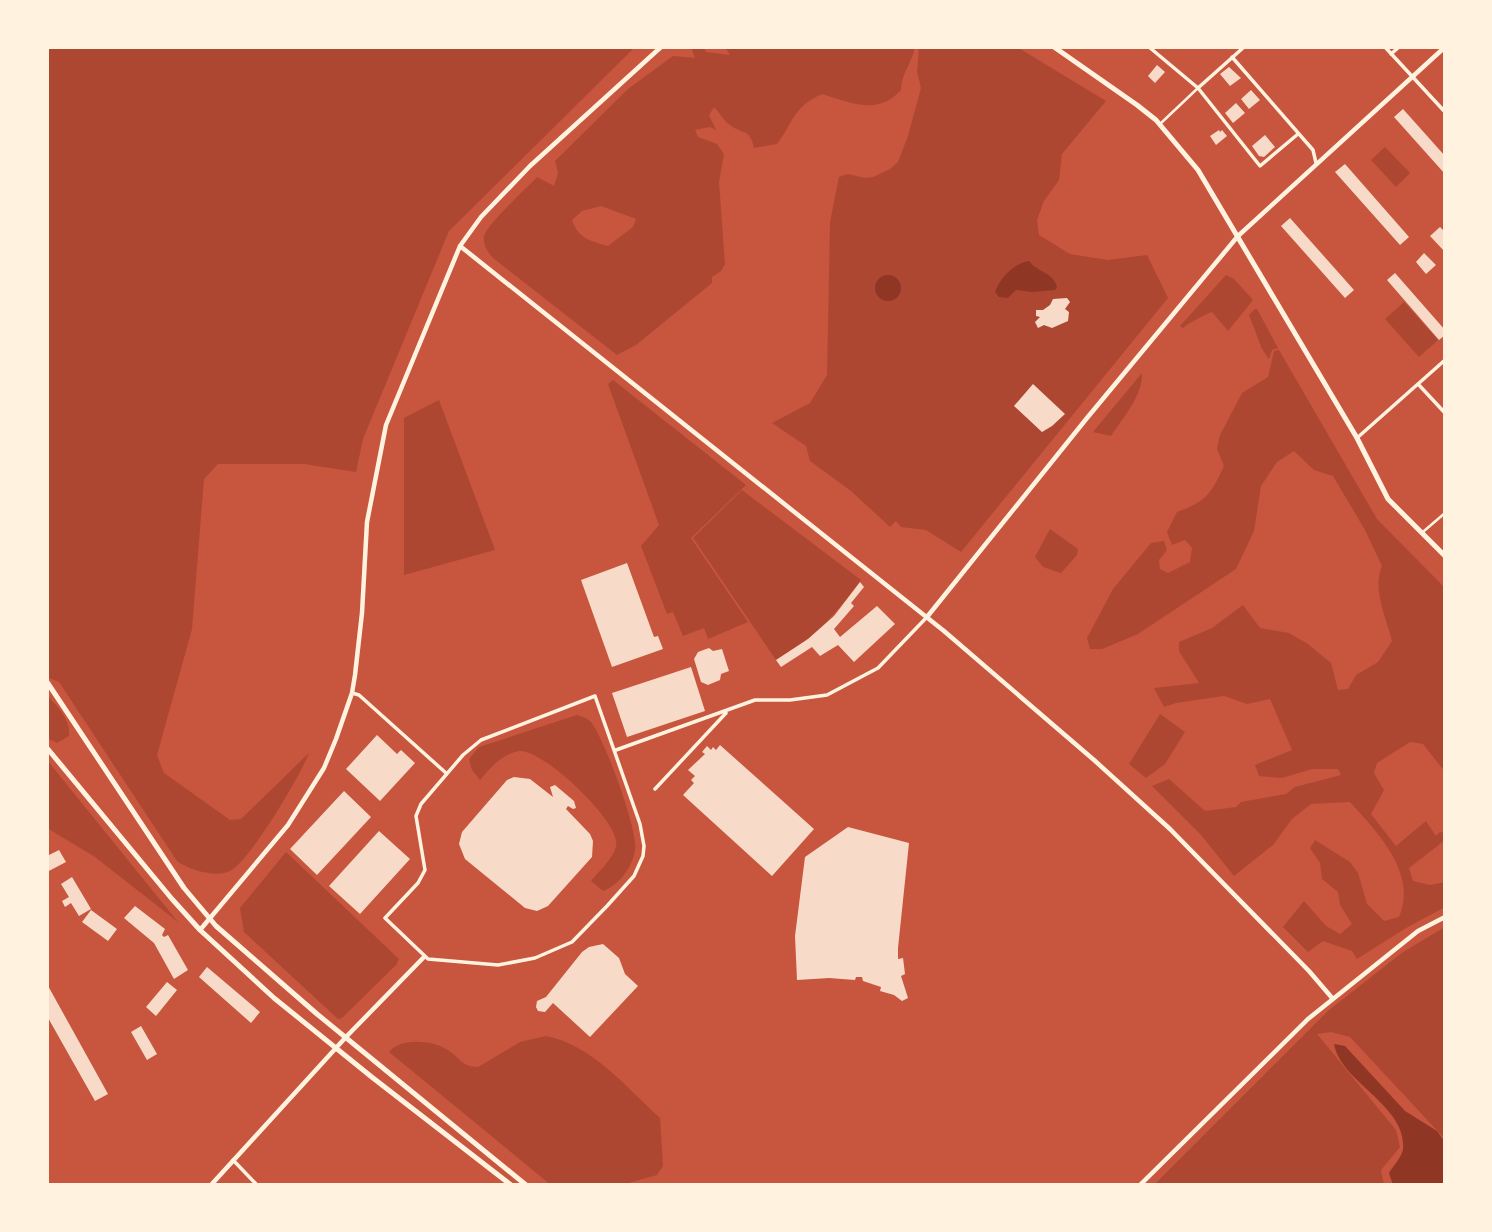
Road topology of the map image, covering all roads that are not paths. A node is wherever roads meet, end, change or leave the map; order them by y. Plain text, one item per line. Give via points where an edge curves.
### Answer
1 (661, 47) edge
2 (1054, 47) edge
3 (1149, 47) edge
4 (1244, 47) edge
5 (1385, 47) edge
6 (1399, 47) edge
7 (1445, 47) edge
8 (1391, 54) junction
9 (1232, 58) junction
10 (1412, 76) junction
11 (1198, 88) junction
12 (1445, 112) edge
13 (1160, 124) junction
14 (1298, 134) junction
15 (1316, 163) junction
16 (1238, 236) junction
17 (460, 246) junction
18 (1445, 360) edge
19 (1418, 384) junction
20 (1445, 413) edge
21 (1357, 438) junction
22 (1445, 513) edge
23 (1422, 533) junction
24 (1445, 555) edge
25 (927, 617) junction
26 (47, 682) edge
27 (352, 693) junction
28 (727, 711) junction
29 (47, 748) edge
30 (615, 750) junction
31 (446, 773) junction
32 (654, 789) dead end
33 (1445, 917) edge
34 (210, 919) junction
35 (200, 930) junction
36 (424, 957) junction
37 (1333, 999) junction
38 (346, 1037) junction
39 (337, 1047) junction
40 (233, 1160) junction
41 (211, 1185) edge
42 (257, 1185) edge
43 (511, 1185) edge
44 (527, 1185) edge
45 (1140, 1185) edge

1 - 17 street via 530,166
2 - 13 main road
3 - 11 street
4 - 9 street
5 - 8 street
6 - 8 street
7 - 10 street
8 - 10 street
9 - 11 street
9 - 14 street
10 - 12 street
10 - 15 street
11 - 13 street
11 - 14 street via 1260,166
13 - 16 main road via 1198,170
14 - 15 street
15 - 16 street
16 - 21 main road
16 - 25 street
17 - 25 street
17 - 27 street via 386,425 367,522
18 - 19 street
19 - 20 street
19 - 21 street
21 - 23 main road via 1388,499
22 - 23 street
23 - 24 main road
25 - 28 street via 878,668 827,695 755,700
25 - 37 street via 1170,829
26 - 34 main road via 184,888
27 - 31 street
27 - 34 street via 324,768 305,800
28 - 30 street
28 - 32 street
29 - 35 main road
30 - 31 street via 595,696 481,740
30 - 36 street via 640,824 643,856 634,876 609,905 572,942 536,958 498,965
31 - 36 street via 416,816 425,870 385,918
33 - 37 street via 1418,931
34 - 35 street
34 - 38 main road
35 - 39 main road via 274,998
36 - 38 street
37 - 45 street
38 - 39 street
38 - 44 main road
39 - 40 street
39 - 43 main road
40 - 41 street
40 - 42 street

